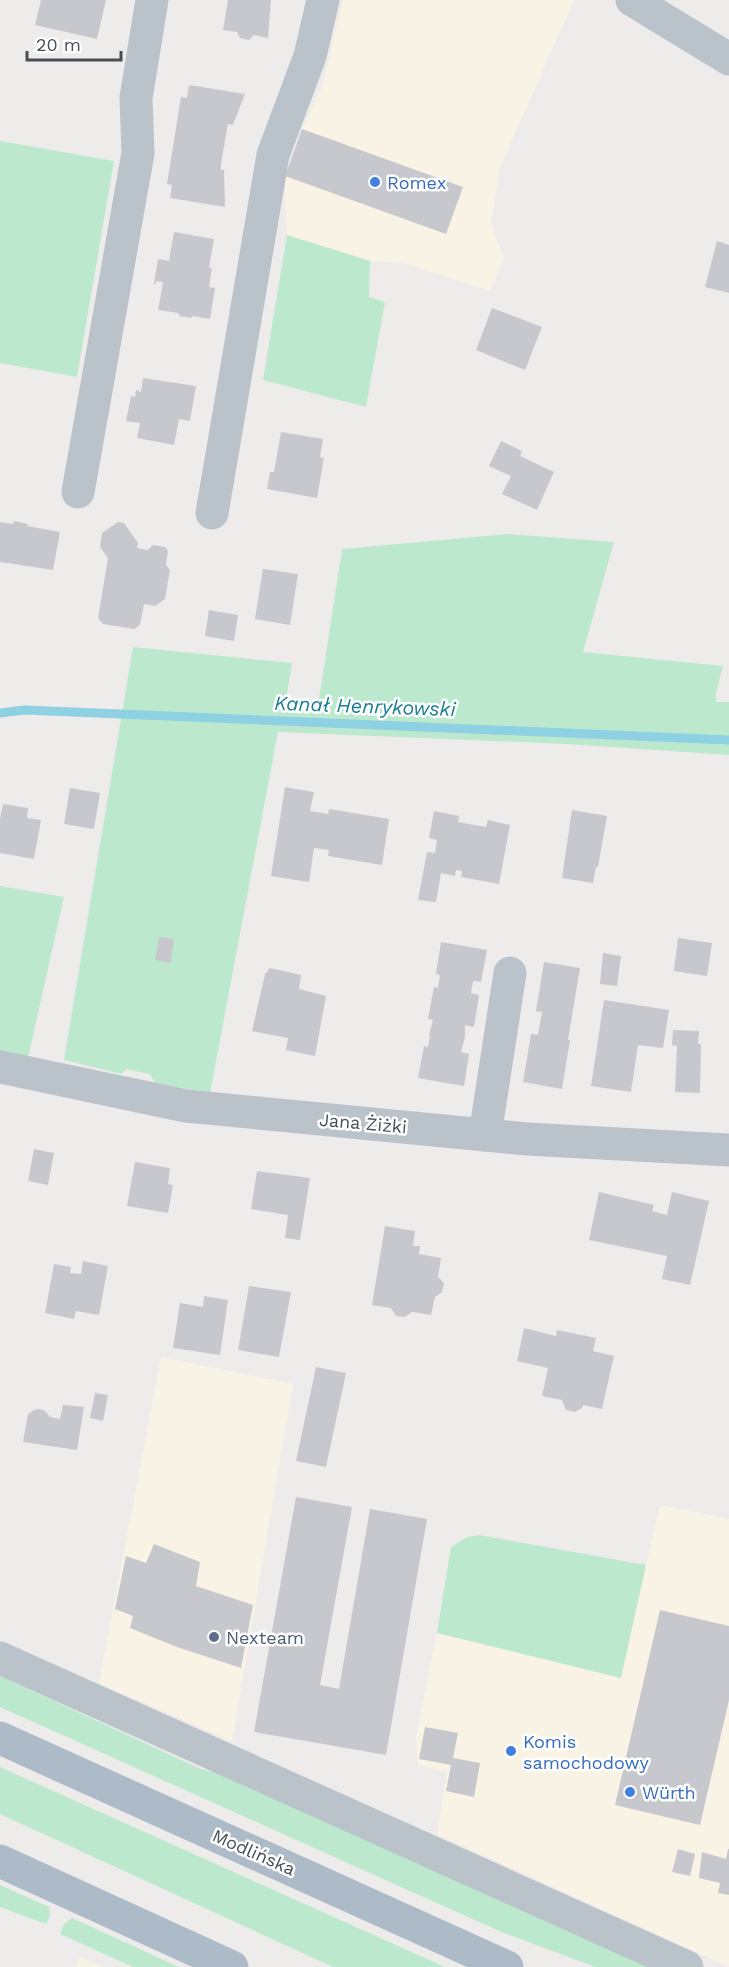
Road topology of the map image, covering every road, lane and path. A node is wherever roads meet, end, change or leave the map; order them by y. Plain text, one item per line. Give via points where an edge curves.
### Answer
1 (152, 0) edge
2 (323, 0) edge
3 (632, 0) edge
4 (729, 59) edge
5 (78, 492) dead end
6 (212, 513) dead end
7 (510, 973) dead end
8 (0, 1067) edge
9 (484, 1135) junction
10 (729, 1150) edge
11 (0, 1658) edge
12 (0, 1738) edge
13 (0, 1861) edge
14 (232, 1967) edge
15 (507, 1967) edge
16 (687, 1967) edge

1 - 5 street via 136,98 138,153
2 - 6 street via 310,56 273,155
3 - 4 street
7 - 9 street
8 - 9 street, Jana Żiżki via 186,1106
9 - 10 street, Jana Żiżki
11 - 16 street
12 - 15 main road, Modlińska
13 - 14 main road

